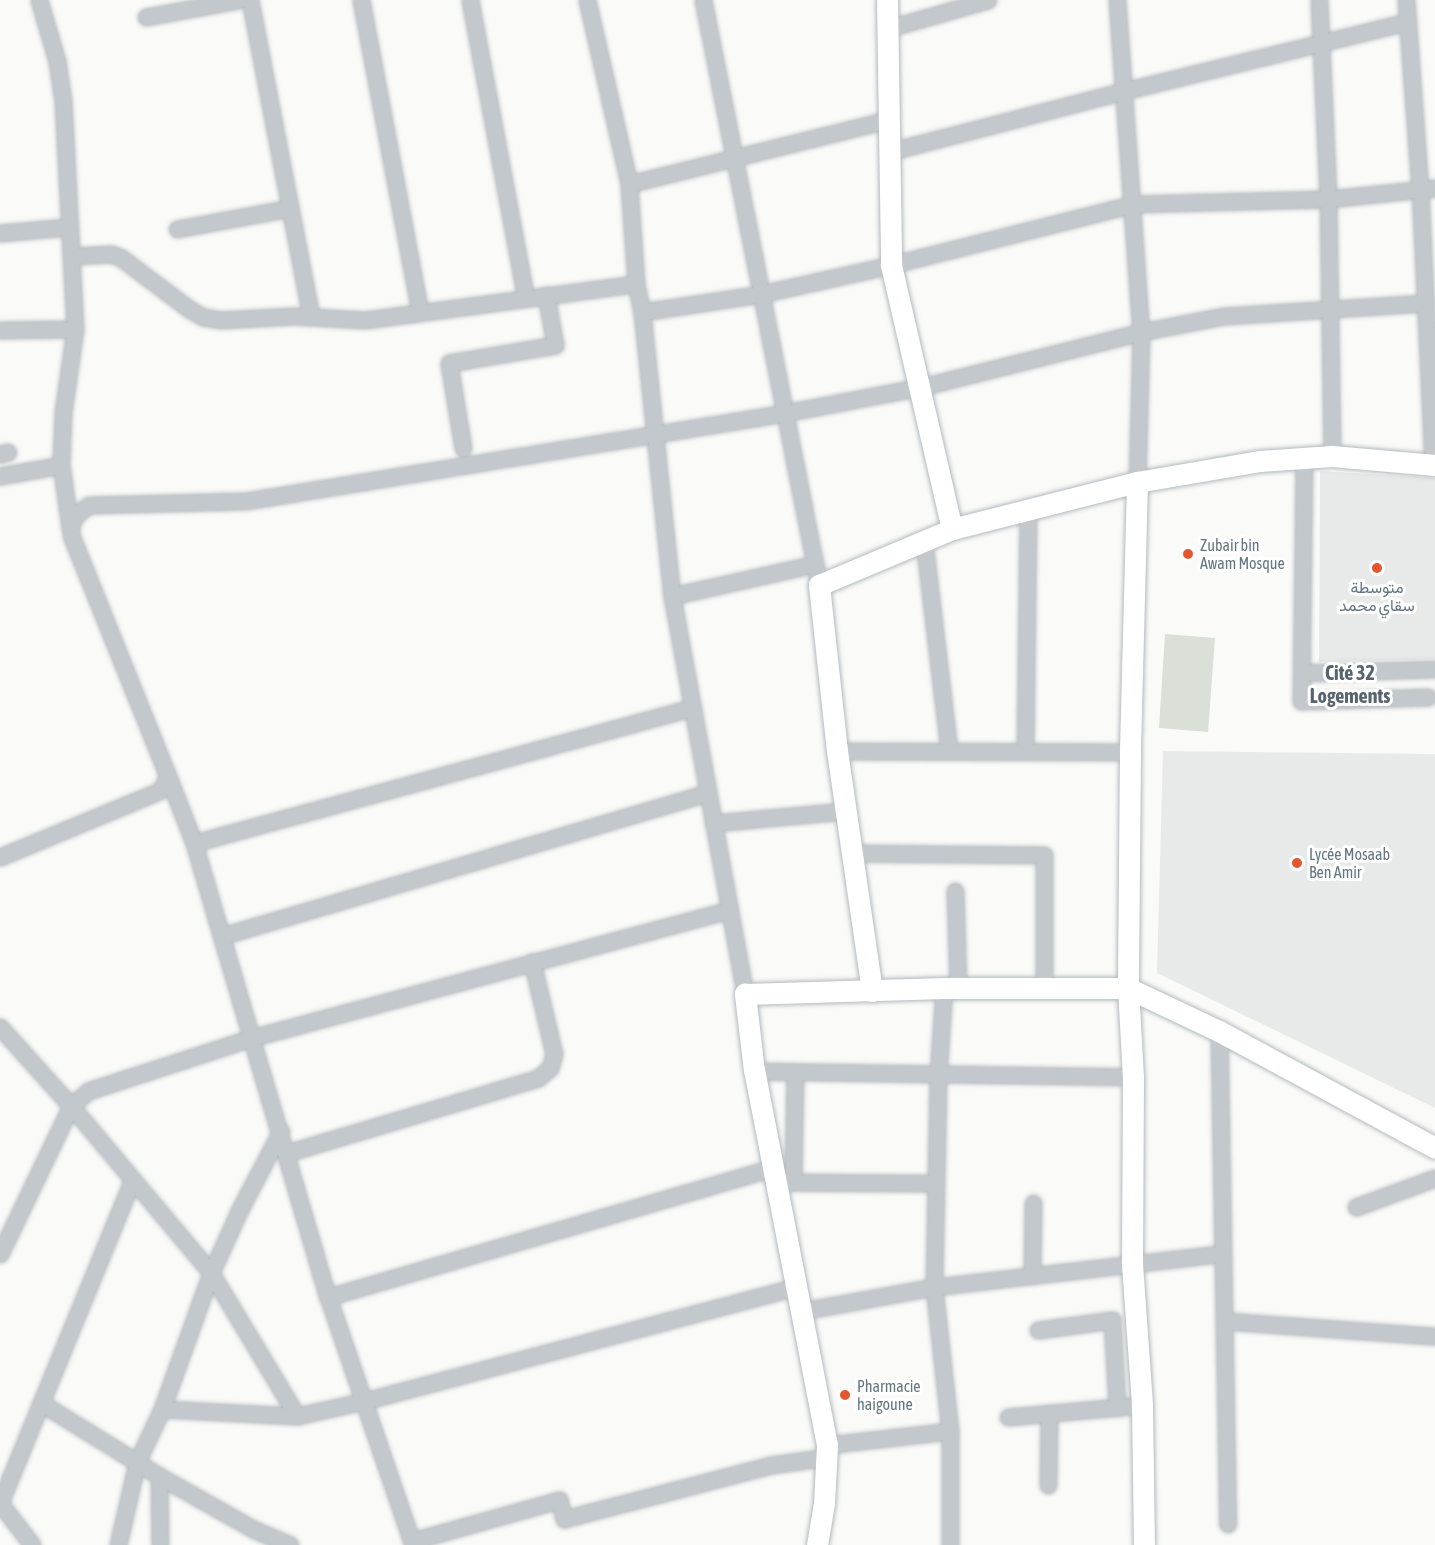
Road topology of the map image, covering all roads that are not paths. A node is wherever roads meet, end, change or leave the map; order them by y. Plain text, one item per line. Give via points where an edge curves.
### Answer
1 (39, 0) edge
2 (239, 0) edge
3 (250, 0) edge
4 (361, 0) edge
5 (470, 0) edge
6 (587, 0) edge
7 (703, 0) edge
8 (887, 0) edge
9 (988, 0) edge
10 (1117, 0) edge
11 (1319, 0) edge
12 (1406, 0) edge
13 (146, 17) dead end
14 (1408, 22) junction
15 (886, 29) junction
16 (1322, 43) junction
17 (1124, 91) junction
18 (888, 120) junction
19 (888, 152) junction
20 (734, 159) junction
21 (629, 184) junction
22 (1428, 188) edge
23 (1328, 200) junction
24 (1133, 204) junction
25 (290, 208) junction
26 (69, 227) junction
27 (177, 229) dead end
28 (0, 233) edge
29 (71, 256) junction
30 (891, 265) junction
31 (636, 284) junction
32 (761, 294) junction
33 (546, 295) junction
34 (526, 298) junction
35 (1426, 303) junction
36 (1329, 308) junction
37 (420, 311) junction
38 (642, 312) junction
39 (311, 317) junction
40 (75, 329) junction
41 (0, 330) edge
42 (1141, 332) junction
43 (921, 387) junction
44 (785, 413) junction
45 (654, 435) junction
46 (463, 448) dead end
47 (1332, 456) junction
48 (1304, 458) junction
49 (61, 465) junction
50 (1434, 465) edge
51 (0, 476) edge
52 (1137, 482) junction
53 (1028, 510) junction
54 (70, 527) junction
55 (952, 529) junction
56 (924, 541) junction
57 (815, 564) junction
58 (819, 585) junction
59 (672, 596) junction
60 (1435, 669) edge
61 (1302, 673) junction
62 (1428, 697) dead end
63 (691, 708) junction
64 (837, 751) junction
65 (949, 751) junction
66 (1025, 751) junction
67 (1130, 752) junction
68 (167, 774) junction
69 (707, 793) junction
70 (845, 811) junction
71 (713, 824) junction
72 (194, 843) junction
73 (852, 853) junction
74 (0, 858) edge
75 (955, 891) dead end
76 (729, 910) junction
77 (222, 936) junction
78 (532, 962) junction
79 (951, 988) junction
80 (1044, 988) junction
81 (1128, 988) junction
82 (872, 991) junction
83 (745, 994) junction
84 (0, 1027) edge
85 (1219, 1031) junction
86 (251, 1038) junction
87 (754, 1071) junction
88 (795, 1072) junction
89 (938, 1075) junction
90 (1133, 1077) junction
91 (71, 1106) junction
92 (281, 1131) junction
93 (1435, 1148) edge
94 (287, 1154) junction
95 (780, 1177) junction
96 (1435, 1178) edge
97 (132, 1181) junction
98 (936, 1183) junction
99 (1033, 1203) dead end
100 (1356, 1208) dead end
101 (0, 1254) edge
102 (1221, 1254) junction
103 (1132, 1264) junction
104 (211, 1273) junction
105 (1032, 1276) junction
106 (795, 1287) junction
107 (934, 1287) junction
108 (328, 1297) junction
109 (802, 1311) junction
110 (1224, 1321) junction
111 (1038, 1330) dead end
112 (1435, 1336) edge
113 (364, 1401) junction
114 (41, 1403) junction
115 (1143, 1406) junction
116 (1117, 1408) junction
117 (162, 1409) junction
118 (1049, 1414) junction
119 (297, 1416) junction
120 (1008, 1417) dead end
121 (950, 1431) junction
122 (827, 1451) junction
123 (137, 1462) junction
124 (159, 1476) junction
125 (1048, 1485) dead end
126 (0, 1503) edge
127 (1228, 1524) dead end
128 (413, 1543) edge
129 (32, 1545) edge
130 (118, 1545) edge
131 (160, 1545) edge
132 (290, 1545) edge
133 (817, 1545) edge
134 (950, 1545) edge
135 (1144, 1545) edge

1 - 26 street via 57,61 63,101
2 - 13 street
3 - 25 street
4 - 37 street
5 - 34 street
6 - 21 street
7 - 20 street
8 - 15 street
9 - 15 street
10 - 17 street
11 - 16 street
12 - 14 street
14 - 16 street
14 - 22 street
15 - 18 street
16 - 17 street
16 - 23 street
17 - 19 street
17 - 24 street
18 - 19 street
18 - 20 street
19 - 30 street
20 - 21 street
20 - 32 street
21 - 31 street
22 - 23 street
22 - 35 street
23 - 24 street
23 - 36 street
24 - 30 street
24 - 42 street
25 - 27 street
25 - 39 street
26 - 28 street
26 - 29 street
29 - 39 street via 120,257 203,317
29 - 40 street
30 - 32 street
30 - 43 street
31 - 33 street
31 - 38 street
32 - 38 street
32 - 44 street
33 - 34 street
33 - 46 street via 555,345 448,363
34 - 37 street
35 - 36 street
35 - 50 street
36 - 42 street via 1224,316
36 - 47 street
37 - 39 street via 365,320
38 - 45 street
40 - 41 street
40 - 49 street via 63,412
42 - 43 street
42 - 52 street
43 - 44 street
43 - 55 street
44 - 45 street
44 - 57 street
45 - 54 street via 246,501 90,505 77,514
45 - 59 street
47 - 48 street
47 - 50 street
48 - 52 street via 1260,461
48 - 61 street
49 - 51 street
49 - 54 street
52 - 53 street
52 - 67 street
53 - 55 street
53 - 66 street
54 - 68 street
55 - 56 street
56 - 58 street
56 - 65 street
57 - 58 street
57 - 59 street
58 - 64 street
59 - 63 street
60 - 61 street
61 - 62 street via 1301,701
63 - 69 street
63 - 72 street
64 - 65 street
64 - 70 street
65 - 66 street
66 - 67 street
67 - 81 street
68 - 72 street
68 - 74 street via 159,790
69 - 71 street
69 - 77 street
70 - 71 street
70 - 73 street
71 - 76 street
72 - 77 street
73 - 80 street via 1044,855
73 - 82 street
75 - 79 street
76 - 78 street
76 - 83 street
77 - 86 street
78 - 86 street
78 - 94 street via 554,1054 550,1068 538,1078
79 - 80 street
79 - 82 street
79 - 89 street
80 - 81 street
81 - 85 street
81 - 90 street
82 - 83 street
83 - 87 street
84 - 91 street
85 - 93 street
85 - 102 street
86 - 91 street via 88,1091
86 - 92 street
87 - 88 street
87 - 95 street
88 - 89 street
88 - 95 street
89 - 90 street
89 - 98 street
90 - 103 street
91 - 97 street
91 - 101 street
92 - 94 street
92 - 104 street
94 - 108 street
95 - 98 street
95 - 106 street
95 - 108 street
96 - 100 street
97 - 104 street
97 - 114 street
98 - 107 street
99 - 105 street
102 - 103 street
102 - 110 street
103 - 105 street
103 - 115 street
104 - 117 street
104 - 119 street
105 - 107 street
106 - 109 street
106 - 113 street
107 - 109 street
107 - 121 street
108 - 113 street
109 - 122 street
110 - 112 street
110 - 127 street
111 - 116 street via 1112,1320
113 - 119 street
113 - 128 street
114 - 123 street
114 - 126 street
115 - 116 street
115 - 135 street
116 - 118 street
117 - 119 street
117 - 123 street
118 - 120 street
118 - 125 street
121 - 122 street
121 - 134 street
122 - 128 street via 564,1519 559,1500
122 - 133 street
123 - 124 street
123 - 130 street
124 - 131 street
124 - 132 street via 255,1530
126 - 129 street

